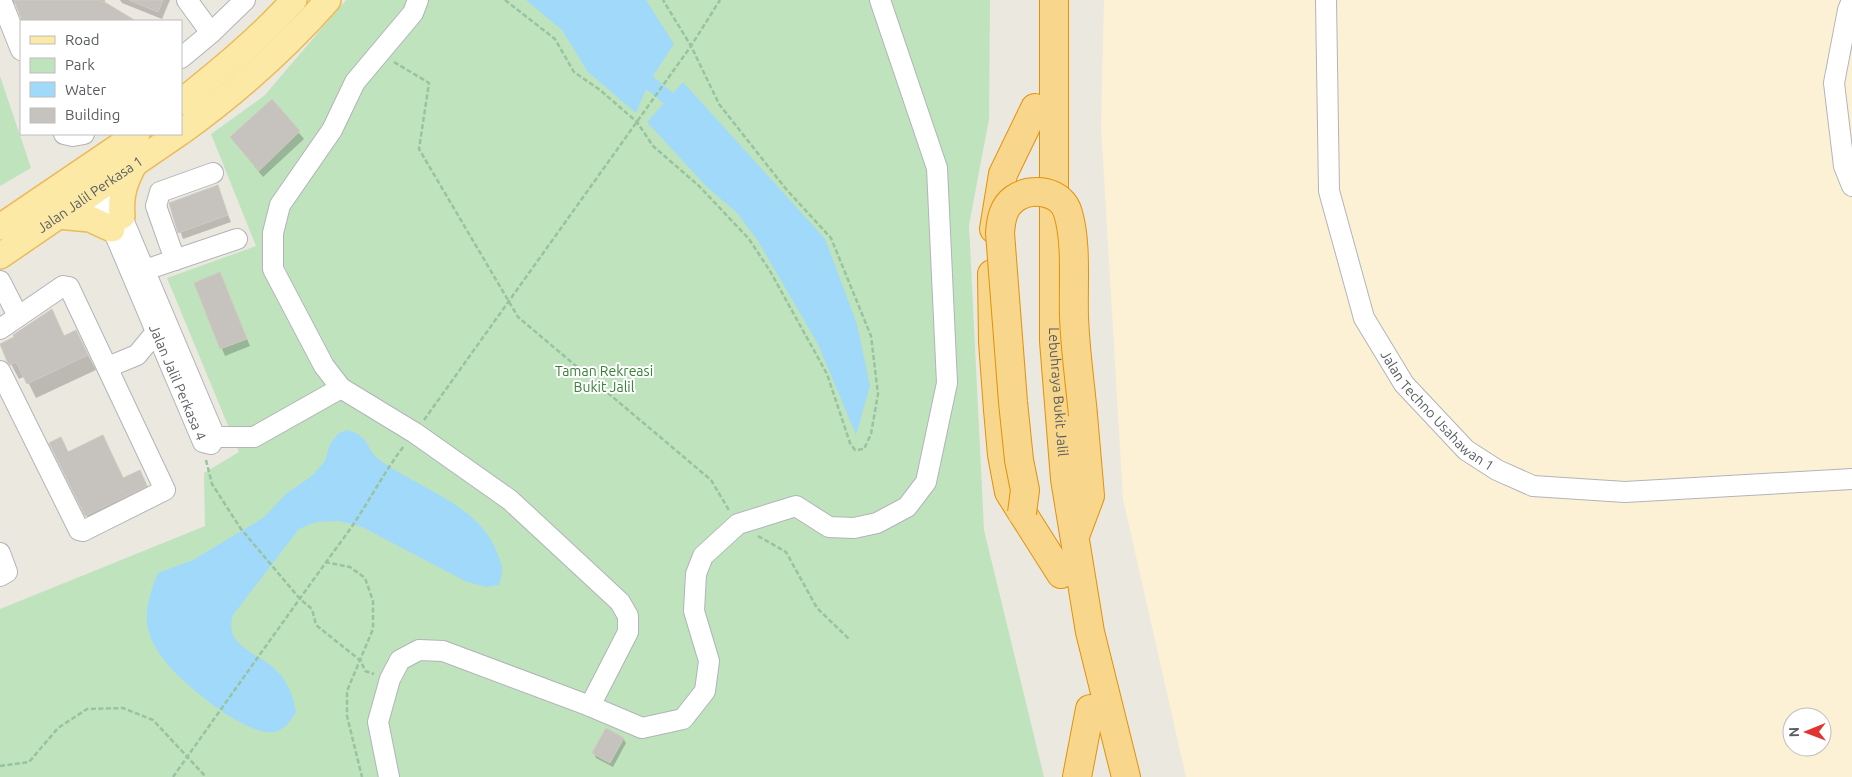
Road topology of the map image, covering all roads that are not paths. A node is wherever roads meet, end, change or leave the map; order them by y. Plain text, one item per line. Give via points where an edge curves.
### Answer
1 (1, 0) edge
2 (187, 0) edge
3 (245, 0) edge
4 (286, 0) edge
5 (294, 0) edge
6 (328, 0) edge
7 (418, 0) edge
8 (880, 0) edge
9 (1036, 0) edge
10 (1054, 0) edge
11 (1326, 0) edge
12 (1852, 0) edge
13 (274, 23) junction
14 (211, 33) junction
15 (20, 48) edge
16 (182, 57) edge
17 (182, 101) edge
18 (1035, 108) junction
19 (182, 131) edge
20 (136, 135) edge
21 (154, 135) edge
22 (177, 135) edge
23 (135, 163) junction
24 (214, 173) dead end
25 (99, 184) junction
26 (1852, 186) edge
27 (57, 188) junction
28 (58, 216) junction
29 (117, 223) junction
30 (0, 227) edge
31 (237, 240) dead end
32 (0, 256) edge
33 (175, 260) junction
34 (145, 270) junction
35 (0, 282) edge
36 (18, 316) junction
37 (0, 329) edge
38 (156, 332) junction
39 (108, 367) junction
40 (0, 371) edge
41 (341, 388) junction
42 (209, 440) junction
43 (1852, 479) edge
44 (1022, 513) junction
45 (1073, 539) junction
46 (0, 553) edge
47 (1061, 574) junction
48 (0, 576) edge
49 (590, 706) junction
50 (1090, 709) junction
51 (389, 777) edge
52 (1077, 777) edge
53 (1108, 777) edge
54 (1126, 777) edge

1 - 15 street
2 - 14 street
3 - 14 street
4 - 13 street
5 - 13 main road
6 - 19 main road via 299,33 234,92
7 - 41 street via 413,12 355,82 332,130 280,205 273,233 273,269 324,366
8 - 49 street via 937,168 946,382 926,482 906,506 877,523 854,528 829,527 796,506 738,524 703,556 696,574 694,612 709,661 706,691 684,718 642,728
9 - 18 highway, Lebuhraya Bukit Jalil
10 - 45 highway, Lebuhraya Bukit Jalil via 1054,340 1064,479
11 - 43 street, Jalan Techno Usahawan 1 via 1329,192 1364,318 1404,384 1466,450 1497,470 1533,486 1625,492
12 - 26 street via 1834,83 1844,166
13 - 17 main road
14 - 16 street
18 - 44 highway via 1003,174 992,260 992,342 1002,455 1009,492
18 - 47 highway, Lebuhraya Bukit Jalil via 1036,339 1050,503
20 - 27 main road, Jalan Jalil Perkasa 1
21 - 25 main road
22 - 23 main road, Jalan Jalil Perkasa 1
23 - 25 main road, Jalan Jalil Perkasa 1
23 - 29 main road via 126,180
24 - 33 street via 160,192 156,206
25 - 27 main road via 80,179
25 - 28 main road, Jalan Jalil Perkasa 1
25 - 29 street, Jalan Jalil Perkasa 4
27 - 30 main road, Jalan Jalil Perkasa 1
28 - 29 main road
28 - 32 main road, Jalan Jalil Perkasa 1
29 - 34 street, Jalan Jalil Perkasa 4
29 - 38 street, Jalan Jalil Perkasa 4
31 - 33 street
33 - 34 street
34 - 42 street, Jalan Jalil Perkasa 4
35 - 36 street
36 - 37 street
36 - 39 street via 63,286 69,287
38 - 39 street via 137,355
38 - 42 street, Jalan Jalil Perkasa 4
39 - 40 street via 165,490 81,531
41 - 42 street via 254,437
41 - 49 street via 415,433 510,500 620,602 628,616 628,632
44 - 45 highway, bridge via 1025,490 1013,402 1000,232 1006,207 1027,192 1051,194 1061,199 1068,212 1072,240 1074,330 1090,496
44 - 47 highway
45 - 54 highway, Lebuhraya Bukit Jalil via 1090,632
46 - 48 street via 7,572
47 - 50 highway, Lebuhraya Bukit Jalil
49 - 51 street via 443,651 419,650 400,660 390,679 378,722
50 - 52 highway
50 - 53 highway, Lebuhraya Bukit Jalil

